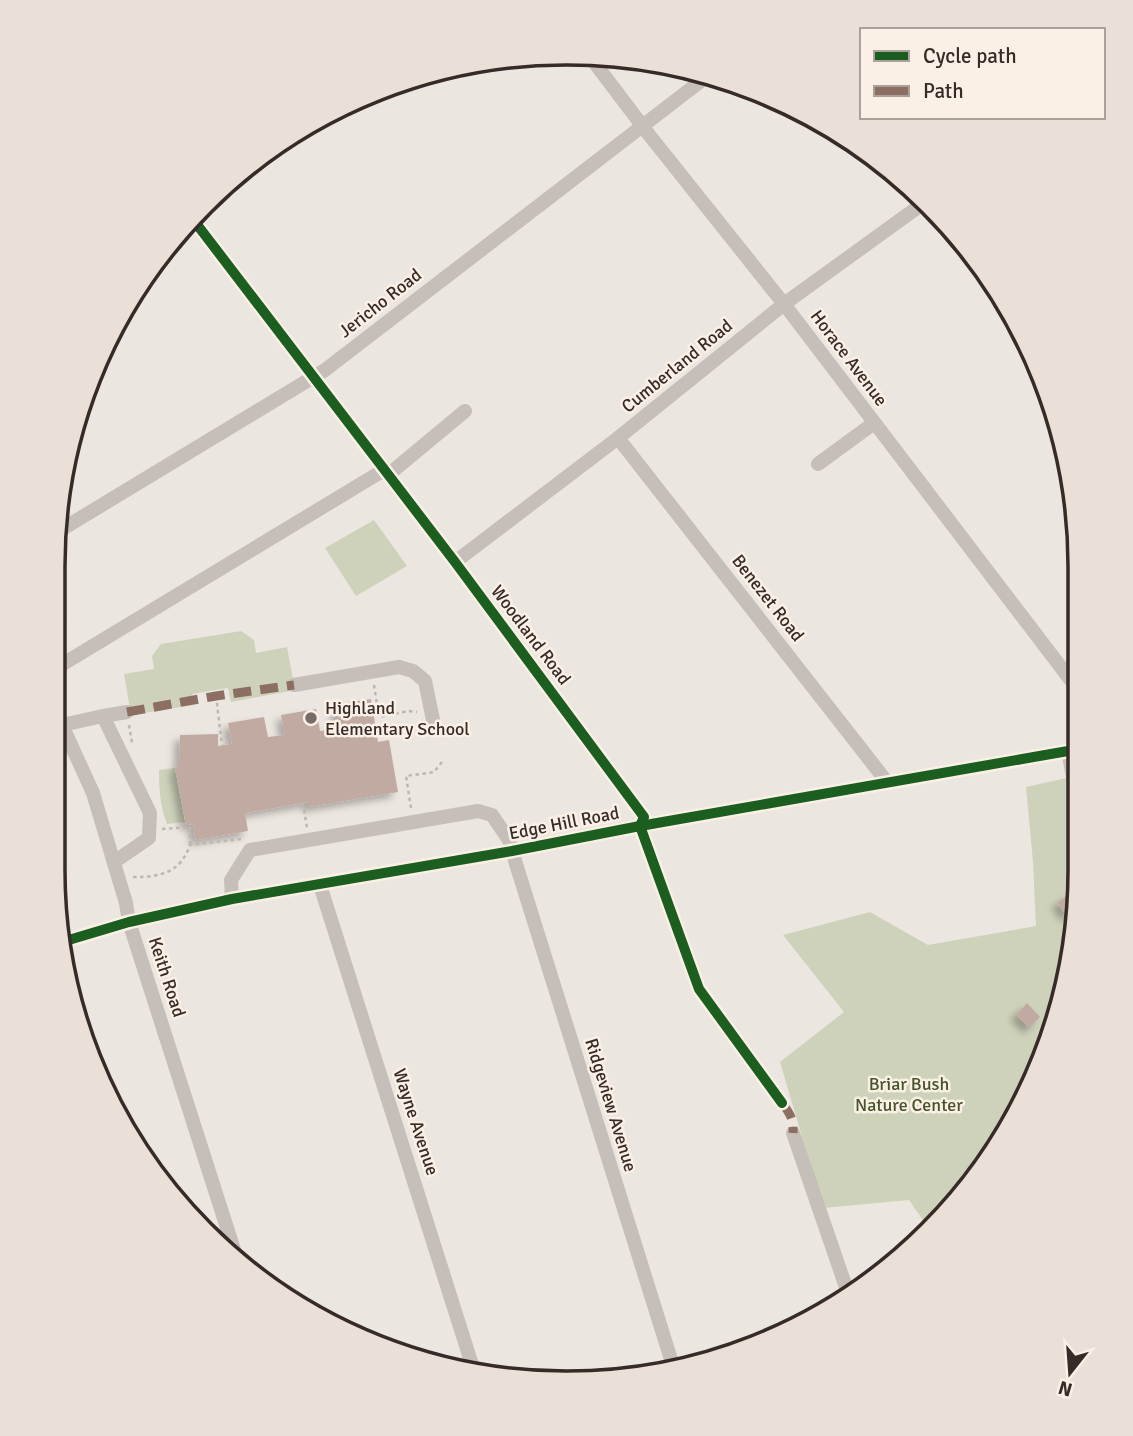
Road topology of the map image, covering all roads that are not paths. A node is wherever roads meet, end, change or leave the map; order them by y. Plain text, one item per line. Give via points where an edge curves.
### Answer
1 (597, 66) edge
2 (699, 83) edge
3 (642, 126) junction
4 (917, 208) edge
5 (198, 226) edge
6 (784, 304) junction
7 (313, 377) junction
8 (465, 411) dead end
9 (874, 423) junction
10 (618, 438) junction
11 (818, 464) dead end
12 (386, 473) junction
13 (67, 526) edge
14 (455, 562) junction
15 (65, 663) edge
16 (1068, 677) edge
17 (294, 685) dead end
18 (127, 712) road end
19 (103, 716) junction
20 (428, 716) road end
21 (65, 724) edge
22 (65, 732) edge
23 (1068, 750) edge
24 (887, 782) junction
25 (640, 826) junction
26 (512, 851) junction
27 (114, 862) junction
28 (320, 885) junction
29 (232, 899) junction
30 (129, 922) junction
31 (70, 941) edge
32 (782, 1103) dead end
33 (793, 1133) dead end
34 (232, 1243) edge
35 (846, 1286) edge
36 (671, 1360) edge
37 (471, 1362) edge

1 - 3 street, Horace Avenue
2 - 3 street, Jericho Road
3 - 6 street, Horace Avenue
3 - 7 street, Jericho Road
4 - 6 street, Cumberland Road
5 - 7 street, Woodland Road
6 - 9 street, Horace Avenue
6 - 10 street, Cumberland Road
7 - 12 street, Woodland Road
7 - 13 street, Jericho Road
8 - 12 street
9 - 11 street
9 - 16 street, Horace Avenue
10 - 14 street, Cumberland Road
10 - 24 street, Benezet Road
12 - 14 street, Woodland Road
12 - 15 street
14 - 25 street, Woodland Road via 644,817
17 - 20 street via 399,667 425,681
18 - 19 street
19 - 21 street
19 - 27 street via 150,813 149,838
22 - 27 street, Keith Road via 93,793
23 - 24 street, Edge Hill Road
24 - 25 street, Edge Hill Road
25 - 26 street, Edge Hill Road
25 - 32 street, Woodland Road via 699,989
26 - 28 street, Edge Hill Road
26 - 29 street, Ridgeview Avenue via 492,815 478,811 250,849 231,880
26 - 36 street, Ridgeview Avenue
27 - 30 street, Keith Road
28 - 29 street, Edge Hill Road
28 - 37 street, Wayne Avenue
29 - 30 street, Edge Hill Road
30 - 31 street, Edge Hill Road
30 - 34 street, Keith Road
33 - 35 street

